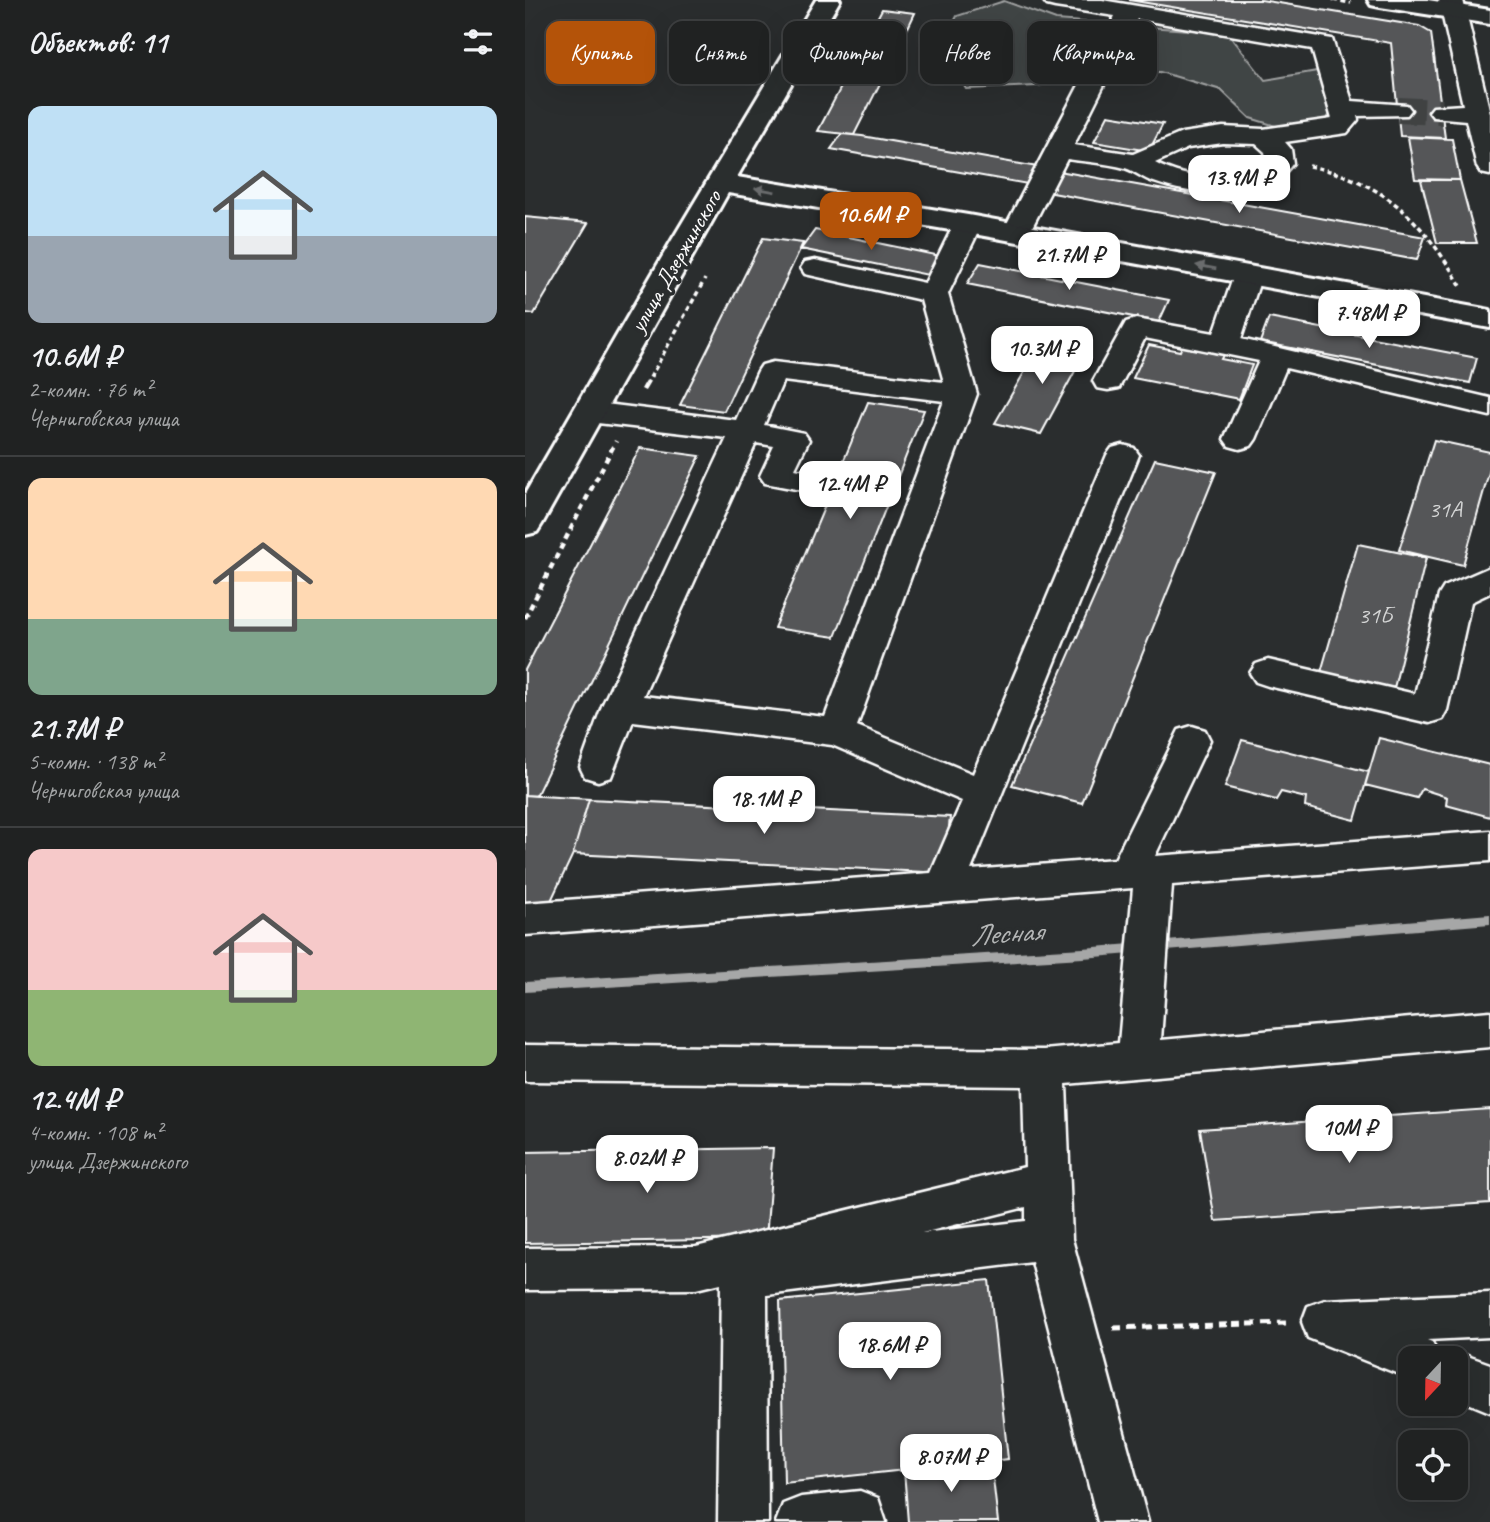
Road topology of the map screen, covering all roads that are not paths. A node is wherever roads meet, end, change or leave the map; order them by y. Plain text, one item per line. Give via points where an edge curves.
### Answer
1 (828, 0) edge
2 (1055, 0) edge
3 (1380, 0) edge
4 (1451, 5) edge
5 (1129, 12) junction
6 (1490, 17) edge
7 (1341, 108) junction
8 (1398, 110) tunnel mouth
9 (1442, 111) tunnel mouth
10 (1477, 113) junction
11 (1263, 137) junction
12 (1058, 150) junction
13 (1136, 162) junction
14 (1490, 167) edge
15 (721, 183) junction
16 (968, 224) junction
17 (1016, 233) junction
18 (815, 268) dead end
19 (1248, 275) junction
20 (934, 294) junction
21 (1490, 319) edge
22 (1224, 344) junction
23 (1276, 356) junction
24 (1108, 381) dead end
25 (962, 394) junction
26 (1489, 403) edge
27 (589, 412) junction
28 (746, 431) junction
29 (1240, 439) dead end
30 (1123, 456) dead end
31 (812, 482) dead end
32 (525, 524) edge
33 (1490, 579) edge
34 (1268, 673) dead end
35 (619, 706) junction
36 (837, 732) junction
37 (1192, 740) dead end
38 (598, 767) dead end
39 (983, 794) junction
40 (1490, 846) edge
41 (1140, 874) junction
42 (944, 889) junction
43 (525, 919) edge
44 (1490, 1029) edge
45 (1139, 1059) junction
46 (525, 1063) edge
47 (1044, 1068) junction
48 (1047, 1182) junction
49 (1049, 1239) junction
50 (525, 1269) edge
51 (1490, 1315) edge
52 (1398, 1351) edge
53 (1468, 1380) edge
54 (1490, 1388) edge
55 (743, 1522) edge
56 (801, 1522) edge
57 (861, 1522) edge
58 (1123, 1522) edge

1 - 15 main road, улица Дзержинского
2 - 5 street
3 - 4 main road
4 - 6 main road
4 - 10 street
5 - 7 street via 1323,44
5 - 12 street
7 - 8 street
7 - 11 street via 1345,120 1338,128
9 - 10 street
10 - 14 street
11 - 13 street via 1223,135 1182,141
11 - 13 street via 1278,149 1280,163 1268,175 1244,182 1174,181 1146,172
12 - 13 street
12 - 17 street
16 -> 15 main road
15 - 27 main road, улица Дзержинского
16 - 17 main road
16 - 20 street
19 -> 17 main road
18 - 20 street
19 - 21 main road
19 - 22 street
20 - 25 street
22 - 23 street
22 - 24 street via 1136,328
23 - 26 street
23 - 29 street
25 - 28 street via 773,371
25 - 36 street
27 - 28 street
27 - 32 main road, улица Дзержинского
28 - 31 street via 793,440 776,476
28 - 35 street
30 - 39 street
33 - 34 street via 1456,595 1429,710
35 - 36 street
35 - 38 street
36 - 39 street
37 - 41 street
39 - 42 street
40 - 41 street
41 - 42 street
41 - 45 street
42 - 43 street
44 - 45 street
45 - 47 street
46 - 47 street
47 - 48 street
48 - 49 street
48 - 50 street via 696,1268
49 - 55 street via 744,1276
49 - 58 street
51 - 52 street via 1325,1322
53 - 54 street
56 - 57 street via 860,1516

